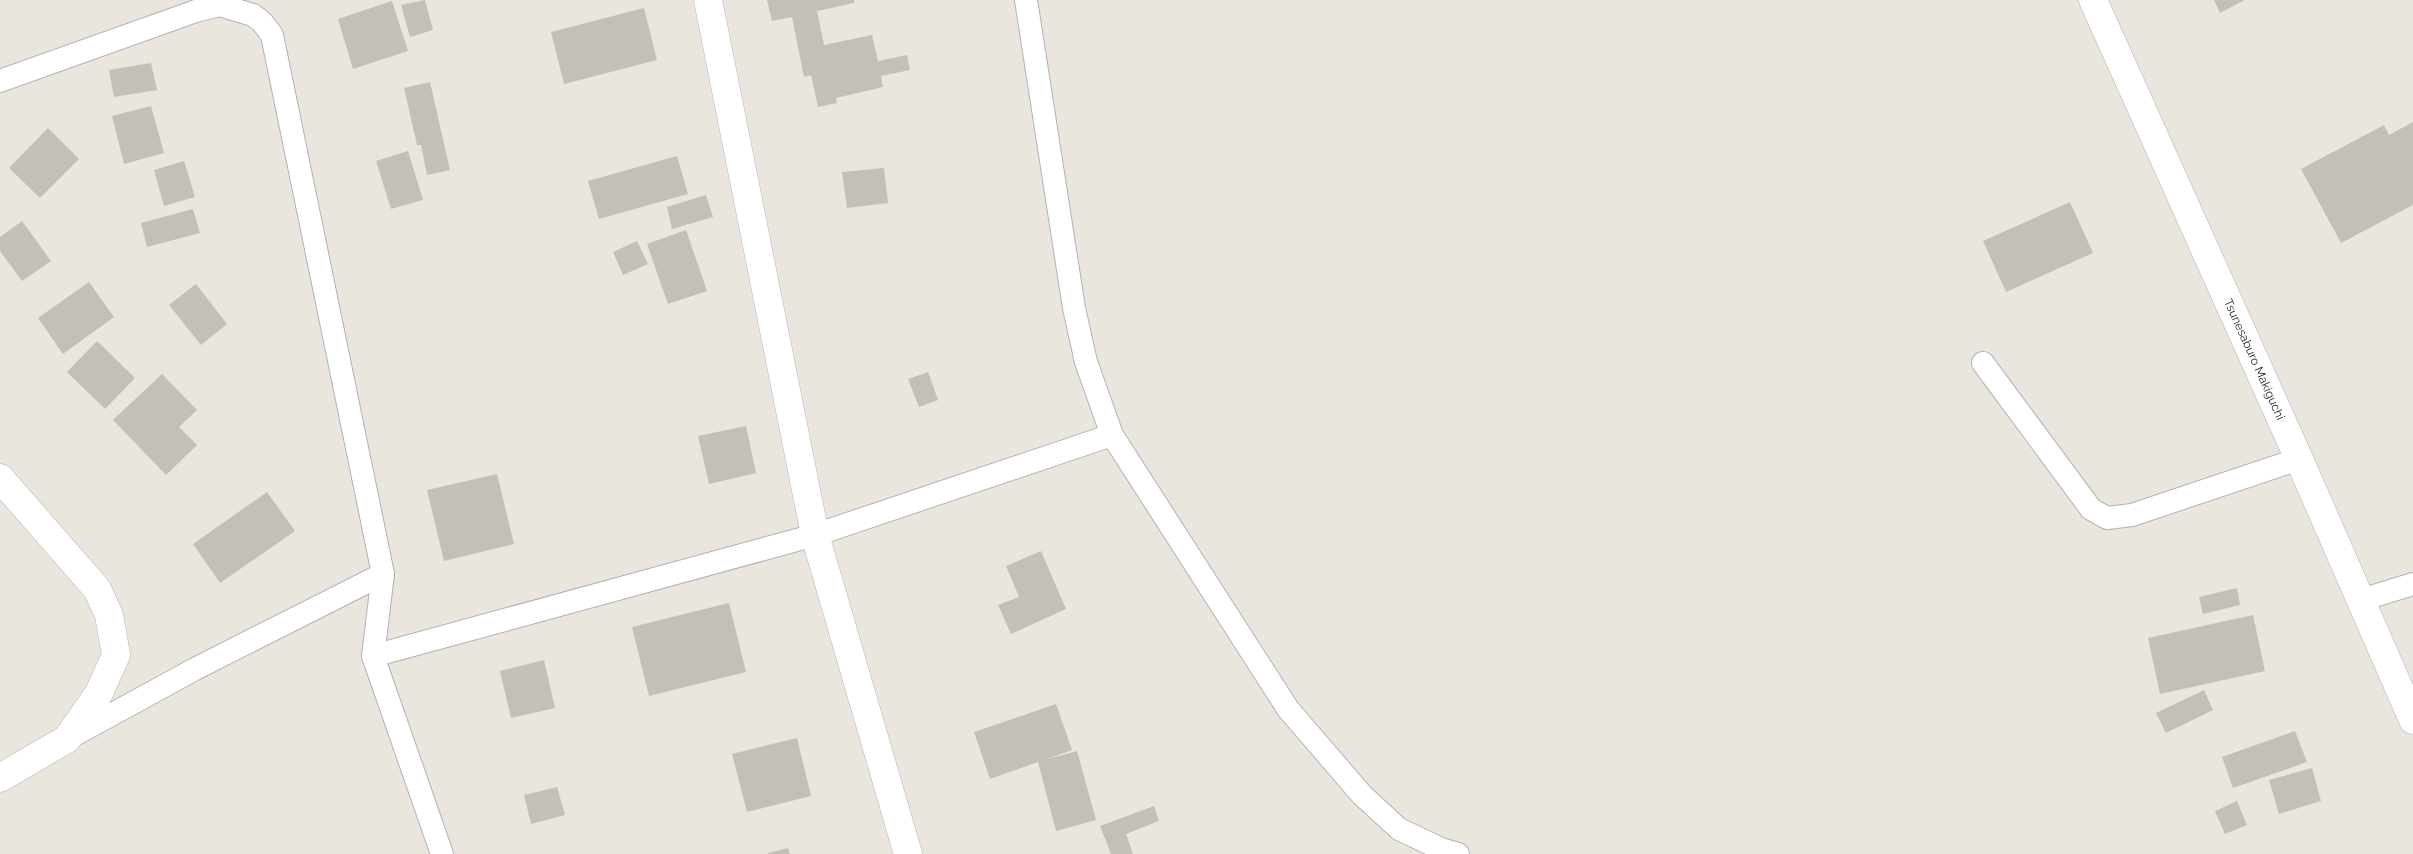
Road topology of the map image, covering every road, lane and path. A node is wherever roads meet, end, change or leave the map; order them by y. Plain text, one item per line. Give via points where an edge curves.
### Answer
1 (708, 0) edge
2 (1026, 0) edge
3 (2093, 0) edge
4 (0, 81) edge
5 (1983, 363) dead end
6 (1112, 435) junction
7 (2300, 459) junction
8 (0, 478) edge
9 (815, 536) junction
10 (383, 574) junction
11 (2413, 584) edge
12 (2361, 600) junction
13 (373, 656) junction
14 (2413, 720) edge
15 (67, 739) junction
16 (0, 778) edge
17 (442, 854) edge
18 (908, 854) edge
19 (1458, 854) edge

1 - 9 street
2 - 6 lane via 1074,308 1086,362
3 - 7 street, Tsunesaburo Makiguchi
4 - 10 lane via 218,5 253,15 262,22 272,35
5 - 7 lane via 2091,509 2107,518 2132,515
6 - 9 lane
6 - 19 lane via 1288,709 1362,795 1399,829
7 - 12 street, Tsunesaburo Makiguchi
8 - 15 street via 97,589 110,615 116,655 99,693
9 - 13 lane
9 - 18 street
10 - 13 lane
10 - 15 lane
11 - 12 lane
12 - 14 street, Tsunesaburo Makiguchi
13 - 17 lane
15 - 16 street

